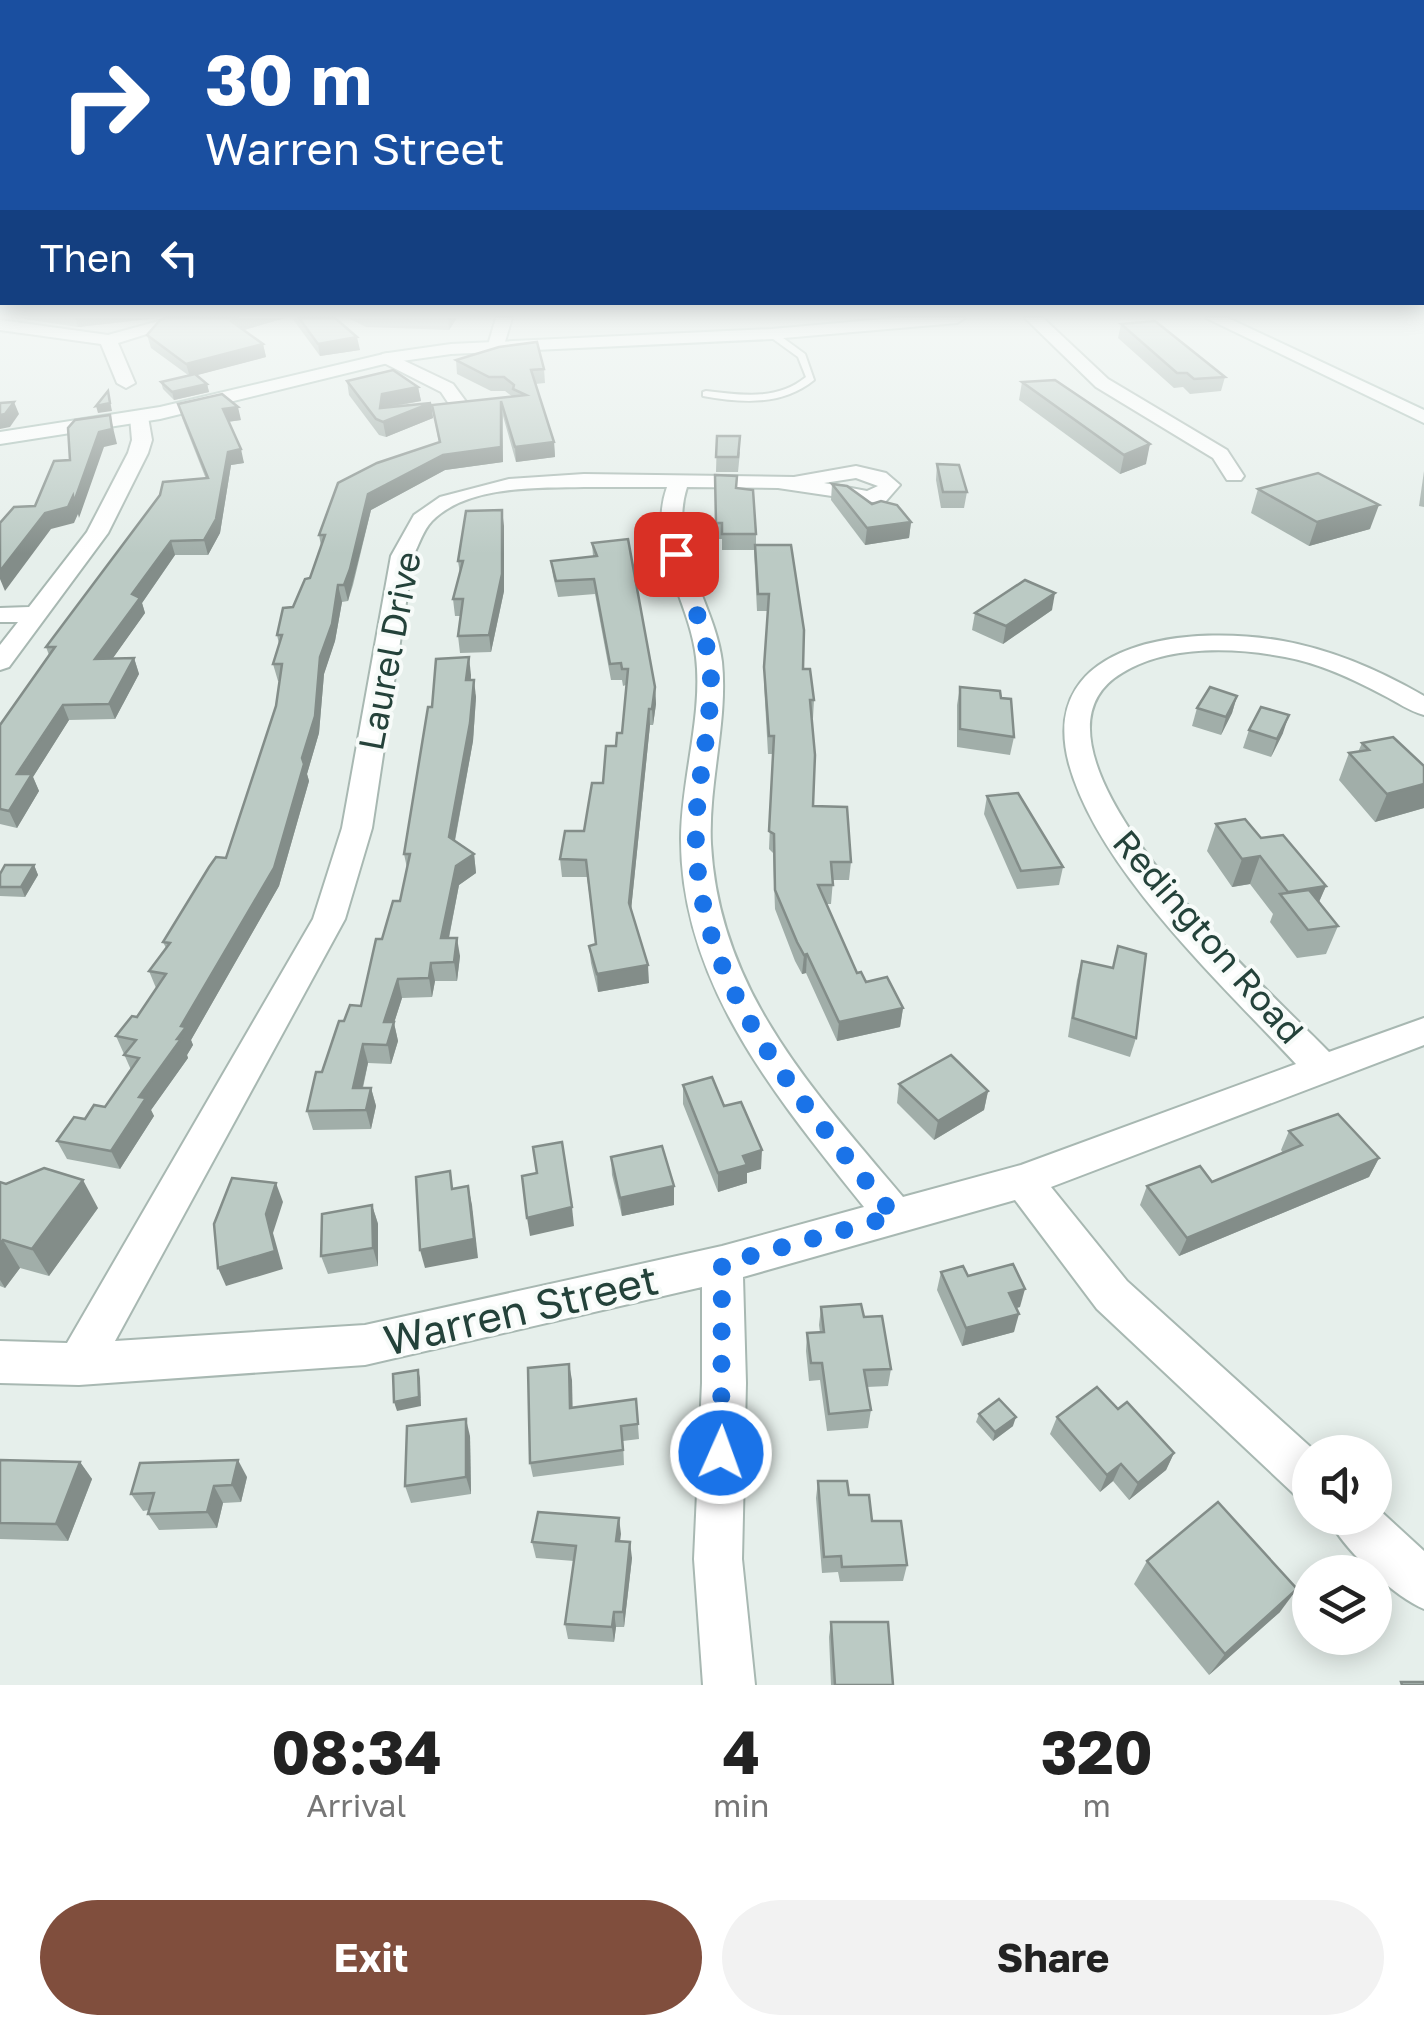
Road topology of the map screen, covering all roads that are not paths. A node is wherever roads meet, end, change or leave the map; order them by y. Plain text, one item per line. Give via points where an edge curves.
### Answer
1 (225, 397) edge
2 (452, 397) edge
3 (728, 397) edge
4 (760, 397) edge
5 (1124, 397) edge
6 (1382, 397) edge
7 (456, 404) edge
8 (1424, 416) edge
9 (139, 417) junction
10 (0, 438) edge
11 (1234, 476) dead end
12 (679, 481) junction
13 (795, 483) dead end
14 (36, 614) junction
15 (0, 616) edge
16 (0, 662) edge
17 (1424, 707) edge
18 (1424, 1031) edge
19 (1322, 1068) junction
20 (1022, 1181) junction
21 (894, 1216) junction
22 (722, 1264) junction
23 (0, 1362) edge
24 (79, 1364) junction
25 (1292, 1461) edge
26 (1371, 1535) edge
27 (1424, 1584) edge
28 (728, 1685) edge

1 - 9 street
2 - 7 street
3 - 4 lane
5 - 11 street via 1220,454
6 - 8 street
9 - 10 street
9 - 14 street via 142,440 127,480
12 - 13 street, Laurel Drive
12 - 21 street via 668,503 676,554 707,646 711,686 696,846 706,928 742,1015
12 - 24 street, Laurel Drive via 498,488 451,498 414,531 402,556 357,828 328,919
14 - 15 street
14 - 16 street
17 - 19 street, Redington Road via 1336,666 1285,650 1232,644 1194,644 1134,658 1096,678 1082,695 1077,737 1100,808 1196,931
18 - 19 street, Warren Street
19 - 20 street, Warren Street
20 - 21 street, Warren Street
20 - 25 street via 1112,1296
21 - 22 street, Warren Street
22 - 24 street, Warren Street via 365,1345
22 - 28 street via 718,1559
23 - 24 street, Warren Street
26 - 27 street

